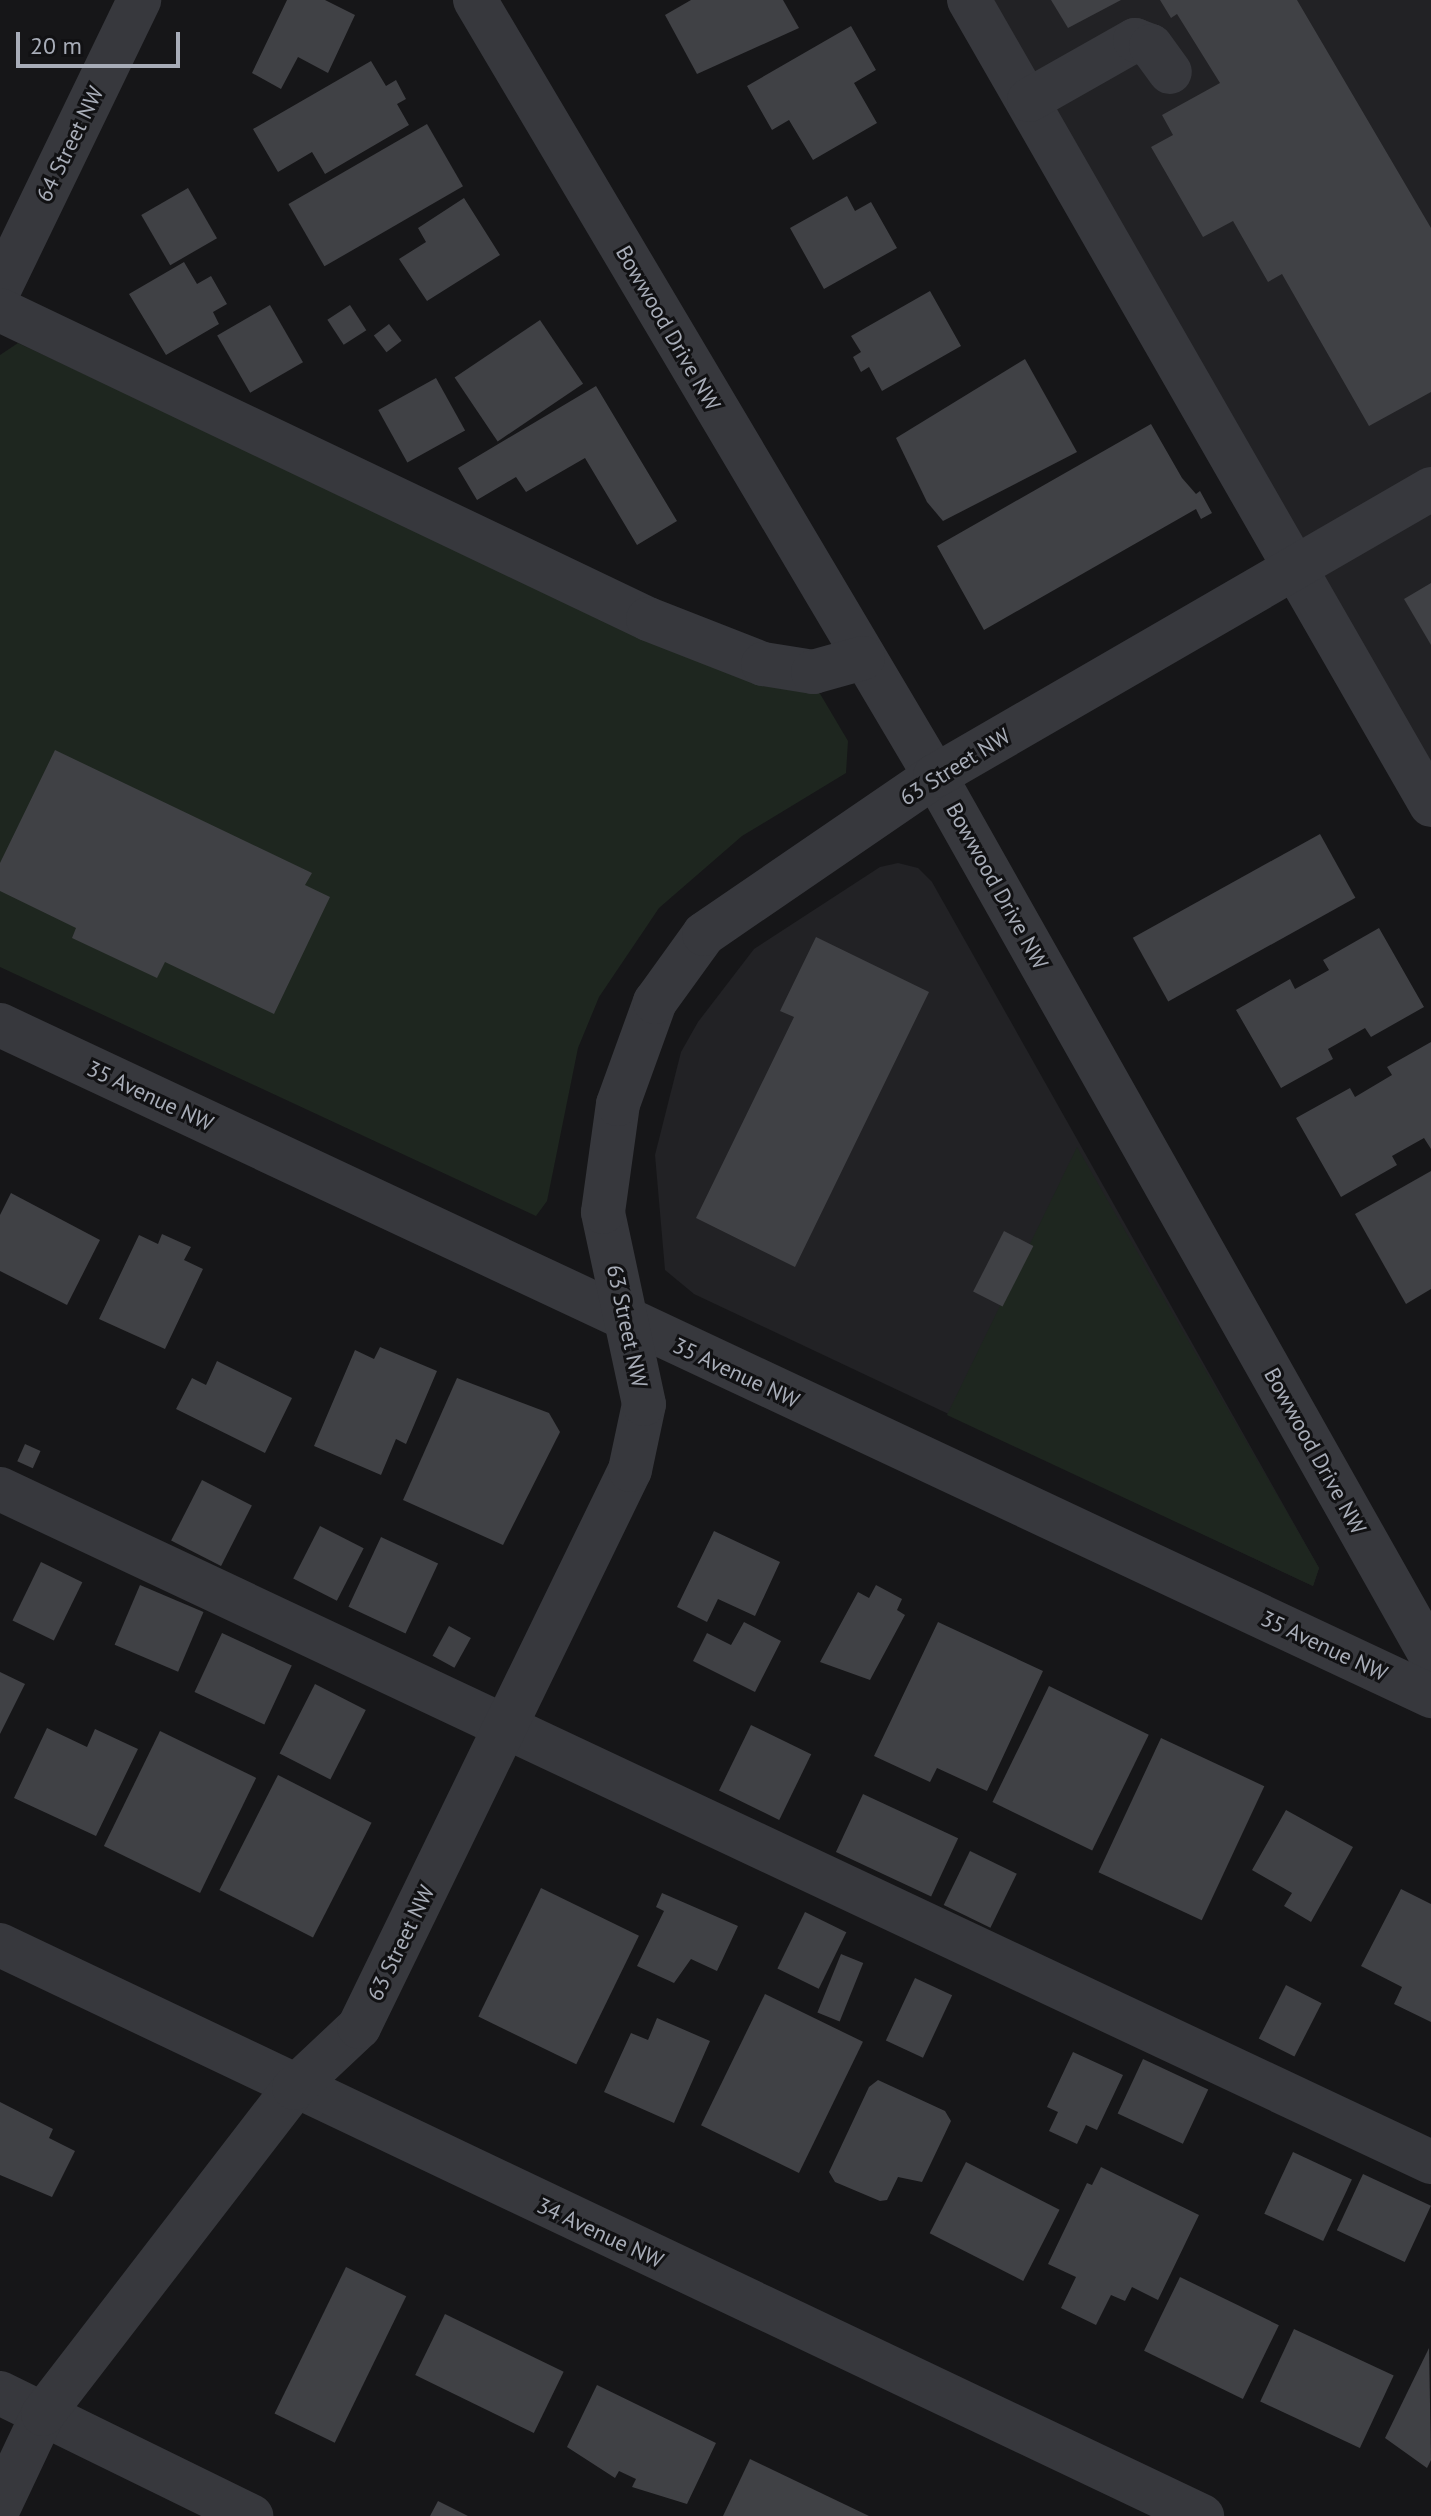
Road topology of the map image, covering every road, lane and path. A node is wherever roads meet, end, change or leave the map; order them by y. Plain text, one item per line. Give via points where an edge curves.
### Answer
1 (139, 0) edge
2 (475, 0) edge
3 (969, 0) edge
4 (1170, 72) dead end
5 (1029, 100) junction
6 (0, 288) edge
7 (0, 310) edge
8 (1431, 489) edge
9 (1296, 568) junction
10 (863, 658) junction
11 (935, 776) junction
12 (1431, 805) edge
13 (0, 1025) edge
14 (627, 1322) junction
15 (0, 1489) edge
16 (1431, 1656) edge
17 (1431, 1696) edge
18 (507, 1730) junction
19 (0, 1945) edge
20 (294, 2088) junction
21 (1431, 2162) edge
22 (0, 2393) edge
23 (43, 2414) junction
24 (0, 2505) edge
25 (251, 2516) edge
26 (1202, 2516) edge

1 - 6 street, 64 Street NW
2 - 10 street, Bowwood Drive NW
3 - 5 street
4 - 5 street via 1151,46 1135,40
5 - 9 street
7 - 10 street via 648,619 763,664 813,672
8 - 9 street, 63 Street NW
9 - 11 street, 63 Street NW
9 - 12 street
10 - 11 street, Bowwood Drive NW
11 - 14 street, 63 Street NW via 704,934 655,1002 618,1104 603,1212
11 - 16 street, Bowwood Drive NW
13 - 14 street, 35 Avenue NW
14 - 17 street, 35 Avenue NW
14 - 18 street, 63 Street NW via 644,1404 630,1470
15 - 18 street
18 - 20 street, 63 Street NW via 359,2027
18 - 21 street
19 - 20 street, 34 Avenue NW
20 - 23 street, 63 Street NW
20 - 26 street, 34 Avenue NW
22 - 23 street
23 - 24 street, 63 Street NW
23 - 25 street

